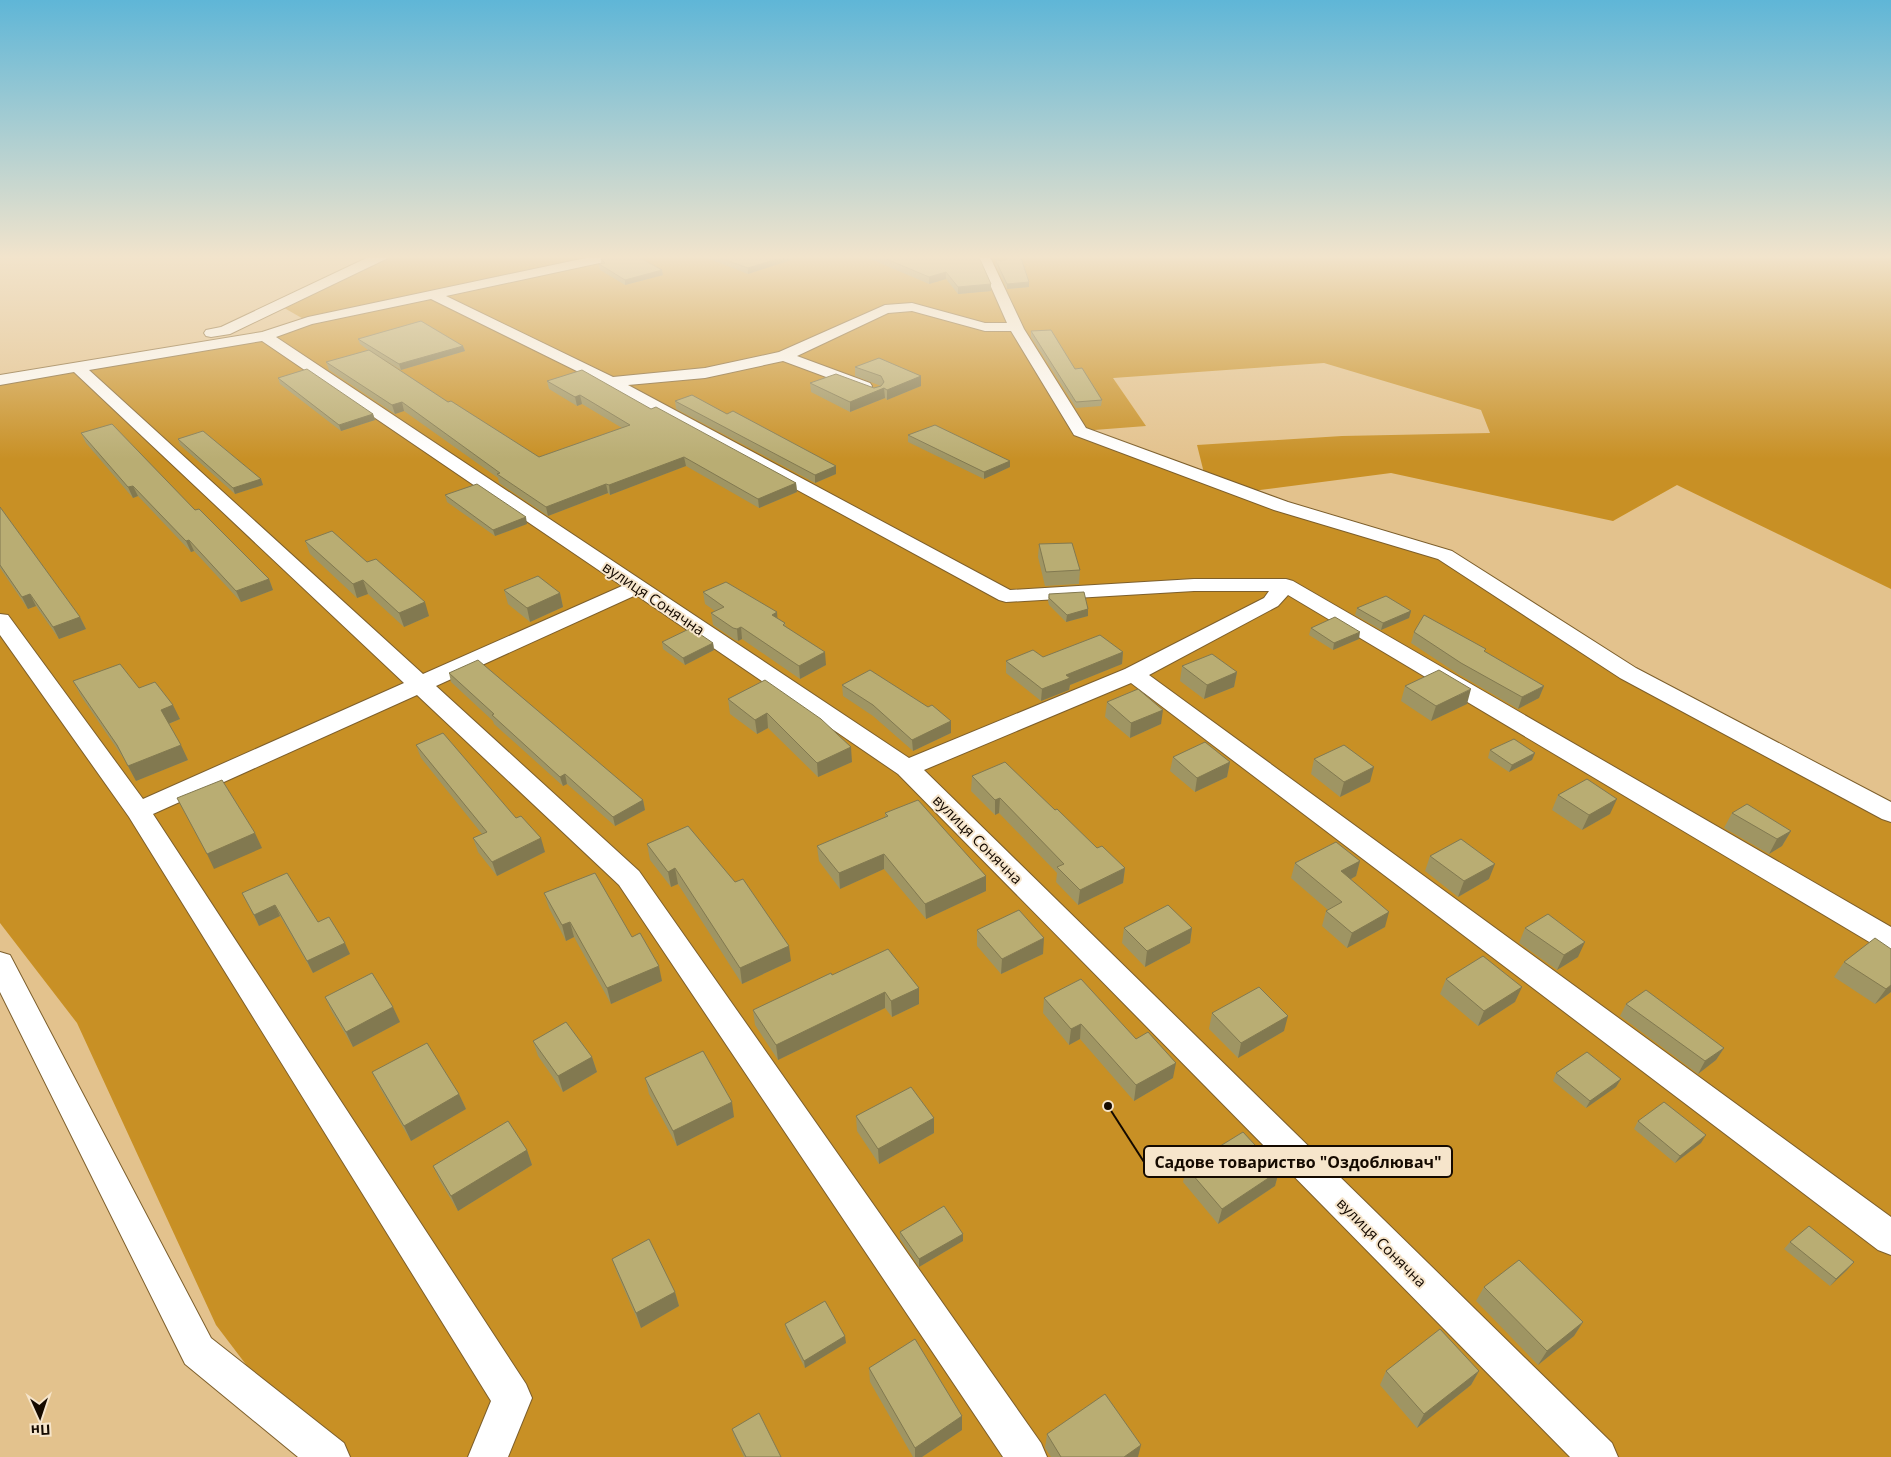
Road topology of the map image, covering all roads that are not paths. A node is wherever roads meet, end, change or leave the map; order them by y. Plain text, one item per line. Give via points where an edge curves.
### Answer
1 (242, 323) edge
2 (302, 323) edge
3 (491, 323) edge
4 (855, 323) edge
5 (970, 323) edge
6 (1014, 323) edge
7 (1016, 327) junction
8 (264, 336) junction
9 (784, 356) junction
10 (0, 367) edge
11 (77, 367) junction
12 (0, 380) edge
13 (611, 382) junction
14 (875, 391) edge
15 (1286, 585) junction
16 (637, 587) junction
17 (0, 620) edge
18 (1133, 674) junction
19 (419, 684) junction
20 (907, 768) junction
21 (138, 811) junction
22 (1891, 813) edge
23 (1891, 941) edge
24 (0, 963) edge
25 (1891, 1238) edge
26 (330, 1457) edge
27 (488, 1457) edge
28 (1027, 1457) edge
29 (1598, 1457) edge

1 - 10 street via 225,331
2 - 8 street
3 - 13 street
4 - 9 street
5 - 7 street via 985,327
6 - 7 street
7 - 22 street via 1080,431 1281,506 1445,555 1628,673
8 - 11 street
8 - 16 street, вулиця Сонячна
9 - 13 street via 705,373
9 - 14 street
11 - 12 street
11 - 19 street
13 - 15 street via 1006,596 1194,585
15 - 18 street via 1270,602
15 - 23 street
16 - 19 street
16 - 20 street, вулиця Сонячна
17 - 21 street
18 - 20 street
18 - 25 street
19 - 21 street
19 - 28 street via 629,878
20 - 29 street, вулиця Сонячна
21 - 27 street via 512,1398
24 - 26 street via 198,1351

